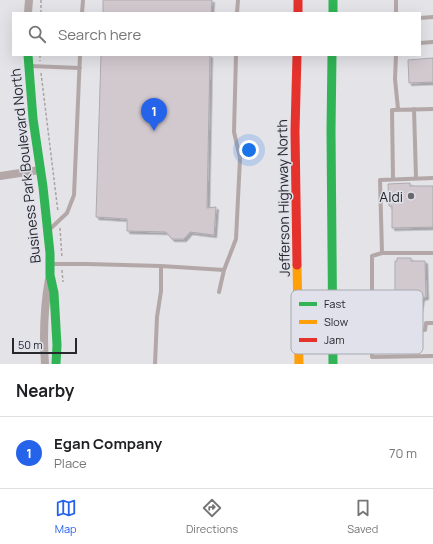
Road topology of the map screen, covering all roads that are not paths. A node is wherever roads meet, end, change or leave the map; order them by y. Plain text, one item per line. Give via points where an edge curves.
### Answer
1 (29, 0) edge
2 (83, 0) edge
3 (238, 0) edge
4 (298, 0) edge
5 (333, 0) edge
6 (396, 0) edge
7 (28, 12) edge
8 (82, 12) edge
9 (237, 12) edge
10 (298, 12) edge
11 (333, 12) edge
12 (396, 12) edge
13 (433, 17) edge
14 (421, 18) edge
15 (433, 42) edge
16 (421, 43) edge
17 (28, 56) edge
18 (80, 56) edge
19 (236, 56) edge
20 (297, 56) edge
21 (332, 56) edge
22 (396, 56) edge
23 (28, 66) junction
24 (80, 68) junction
25 (414, 109) junction
26 (433, 109) edge
27 (398, 110) junction
28 (40, 170) junction
29 (0, 176) edge
30 (416, 178) junction
31 (433, 178) edge
32 (393, 179) junction
33 (48, 232) junction
34 (433, 252) edge
35 (382, 253) junction
36 (50, 264) junction
37 (161, 266) junction
38 (224, 270) junction
39 (50, 275) junction
40 (298, 290) edge
41 (332, 290) edge
42 (372, 290) edge
43 (219, 292) dead end
44 (433, 323) edge
45 (423, 330) edge
46 (299, 354) edge
47 (333, 354) edge
48 (372, 354) edge
49 (433, 356) edge
50 (45, 364) edge
51 (56, 364) edge
52 (155, 364) edge
53 (299, 364) edge
54 (333, 364) edge

1 - 7 street
2 - 8 lane
3 - 9 lane
4 - 10 main road
5 - 11 main road
6 - 12 lane
13 - 14 lane
15 - 16 lane
17 - 23 main road, Business Park Boulevard North
18 - 24 lane
19 - 38 lane via 234,132 240,158 236,238
20 - 40 main road, Jefferson Highway North via 295,131
21 - 41 main road
22 - 27 lane
23 - 24 lane
23 - 28 main road, Business Park Boulevard North
24 - 33 lane via 74,195 67,213
25 - 26 lane
25 - 27 lane
25 - 30 lane
27 - 32 lane via 392,110
28 - 29 street
28 - 33 main road, Business Park Boulevard North
30 - 31 lane
30 - 32 lane
32 - 35 lane via 380,180
33 - 36 main road, Business Park Boulevard North
34 - 35 lane
35 - 42 lane via 372,256
36 - 37 lane
36 - 39 main road, Business Park Boulevard North
37 - 38 lane
37 - 52 lane
38 - 43 lane
39 - 50 street, Business Park Boulevard North via 44,328
39 - 51 main road, Business Park Boulevard North via 56,320
44 - 45 lane via 426,323
46 - 53 main road, Jefferson Highway North
47 - 54 main road
48 - 49 lane via 372,357

